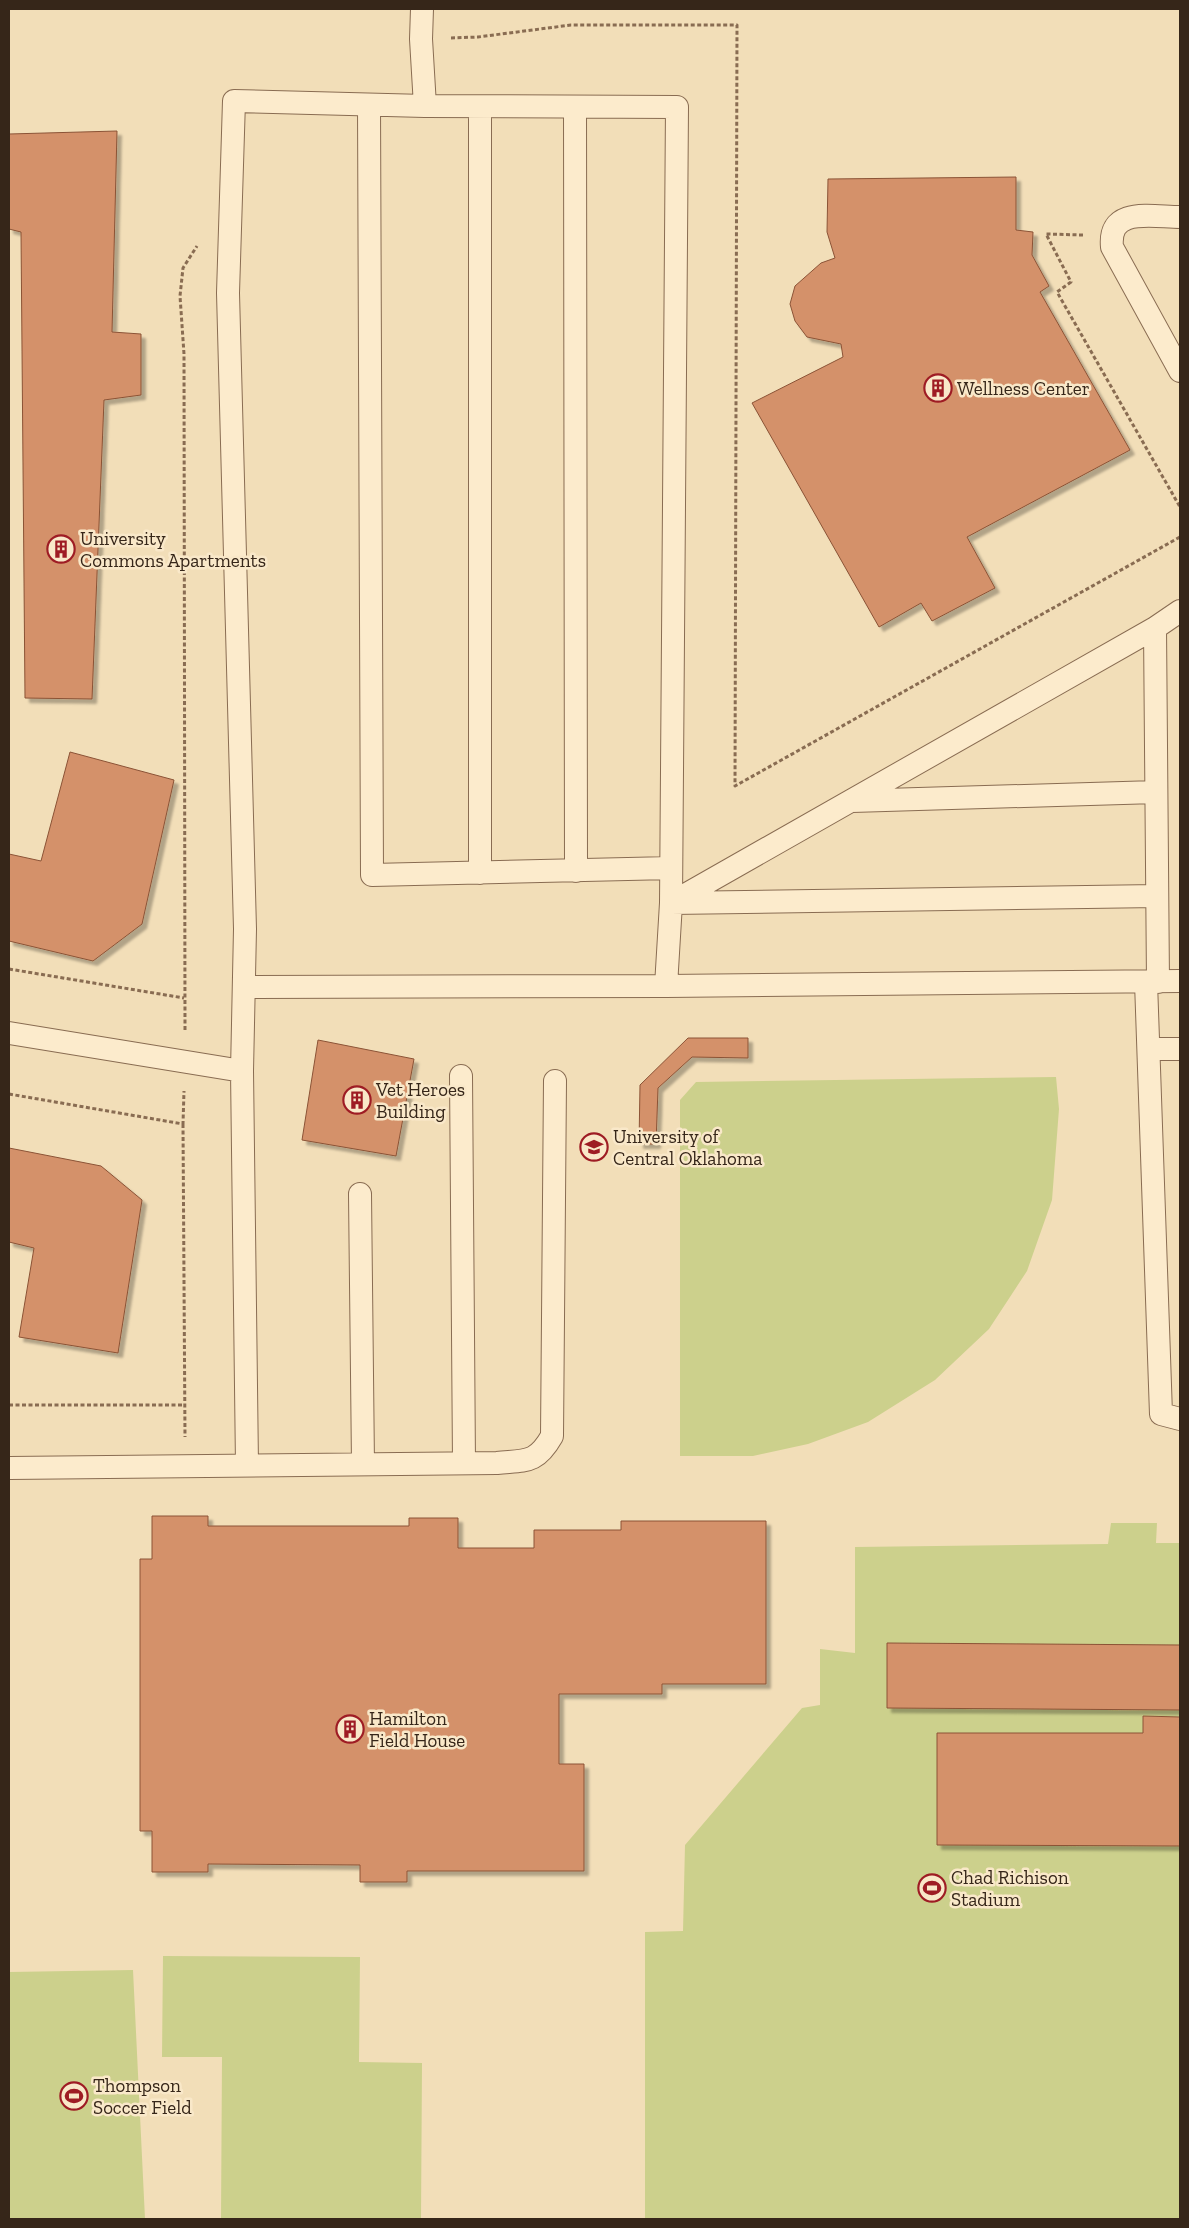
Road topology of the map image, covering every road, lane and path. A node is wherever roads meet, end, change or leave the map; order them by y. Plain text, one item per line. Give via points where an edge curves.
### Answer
1 (422, 9) edge
2 (421, 39) junction
3 (370, 105) junction
4 (424, 106) junction
5 (480, 107) junction
6 (575, 107) junction
7 (1180, 217) edge
8 (1088, 235) dead end
9 (202, 238) dead end
10 (1180, 371) edge
11 (1180, 507) edge
12 (1180, 537) edge
13 (1180, 611) edge
14 (1155, 628) junction
15 (1156, 792) junction
16 (849, 801) junction
17 (670, 868) junction
18 (576, 871) junction
19 (480, 873) junction
20 (1157, 896) junction
21 (670, 903) junction
22 (9, 969) edge
23 (1152, 982) junction
24 (1180, 982) edge
25 (666, 986) junction
26 (244, 987) junction
27 (184, 998) junction
28 (9, 1033) edge
29 (1148, 1049) junction
30 (1180, 1049) edge
31 (185, 1063) junction
32 (242, 1071) junction
33 (461, 1076) dead end
34 (555, 1081) dead end
35 (9, 1094) edge
36 (183, 1124) junction
37 (360, 1194) dead end
38 (9, 1405) edge
39 (185, 1405) junction
40 (1180, 1419) edge
41 (464, 1463) junction
42 (363, 1464) junction
43 (185, 1465) junction
44 (247, 1465) junction
45 (9, 1468) edge

1 - 2 lane
2 - 4 lane
2 - 12 path via 478,37 571,25 737,25 735,786
3 - 4 lane
3 - 19 lane via 372,875
3 - 26 lane via 234,101 228,294
4 - 5 lane
5 - 6 lane
5 - 19 lane
6 - 17 lane via 677,107
6 - 18 lane
7 - 10 lane via 1125,217 1110,235 1112,247
8 - 11 path via 1046,234 1071,282 1057,292
9 - 27 path via 183,268 180,296 184,354
13 - 14 lane
14 - 15 lane
14 - 16 lane
15 - 16 lane
15 - 20 lane
16 - 21 lane
17 - 18 lane
17 - 21 lane
18 - 19 lane
20 - 21 lane
20 - 23 lane
21 - 25 lane
22 - 27 path
23 - 24 lane
23 - 25 lane
23 - 29 lane
25 - 26 lane
26 - 32 lane
27 - 31 path
28 - 31 lane
29 - 30 lane
29 - 40 lane via 1161,1414
31 - 32 lane
31 - 36 path
32 - 44 lane
33 - 41 lane
34 - 41 lane via 552,1436 543,1451 531,1460
35 - 36 path
36 - 39 path
37 - 42 lane
38 - 39 path
39 - 43 path
41 - 42 lane
42 - 44 lane
43 - 44 lane
43 - 45 lane

